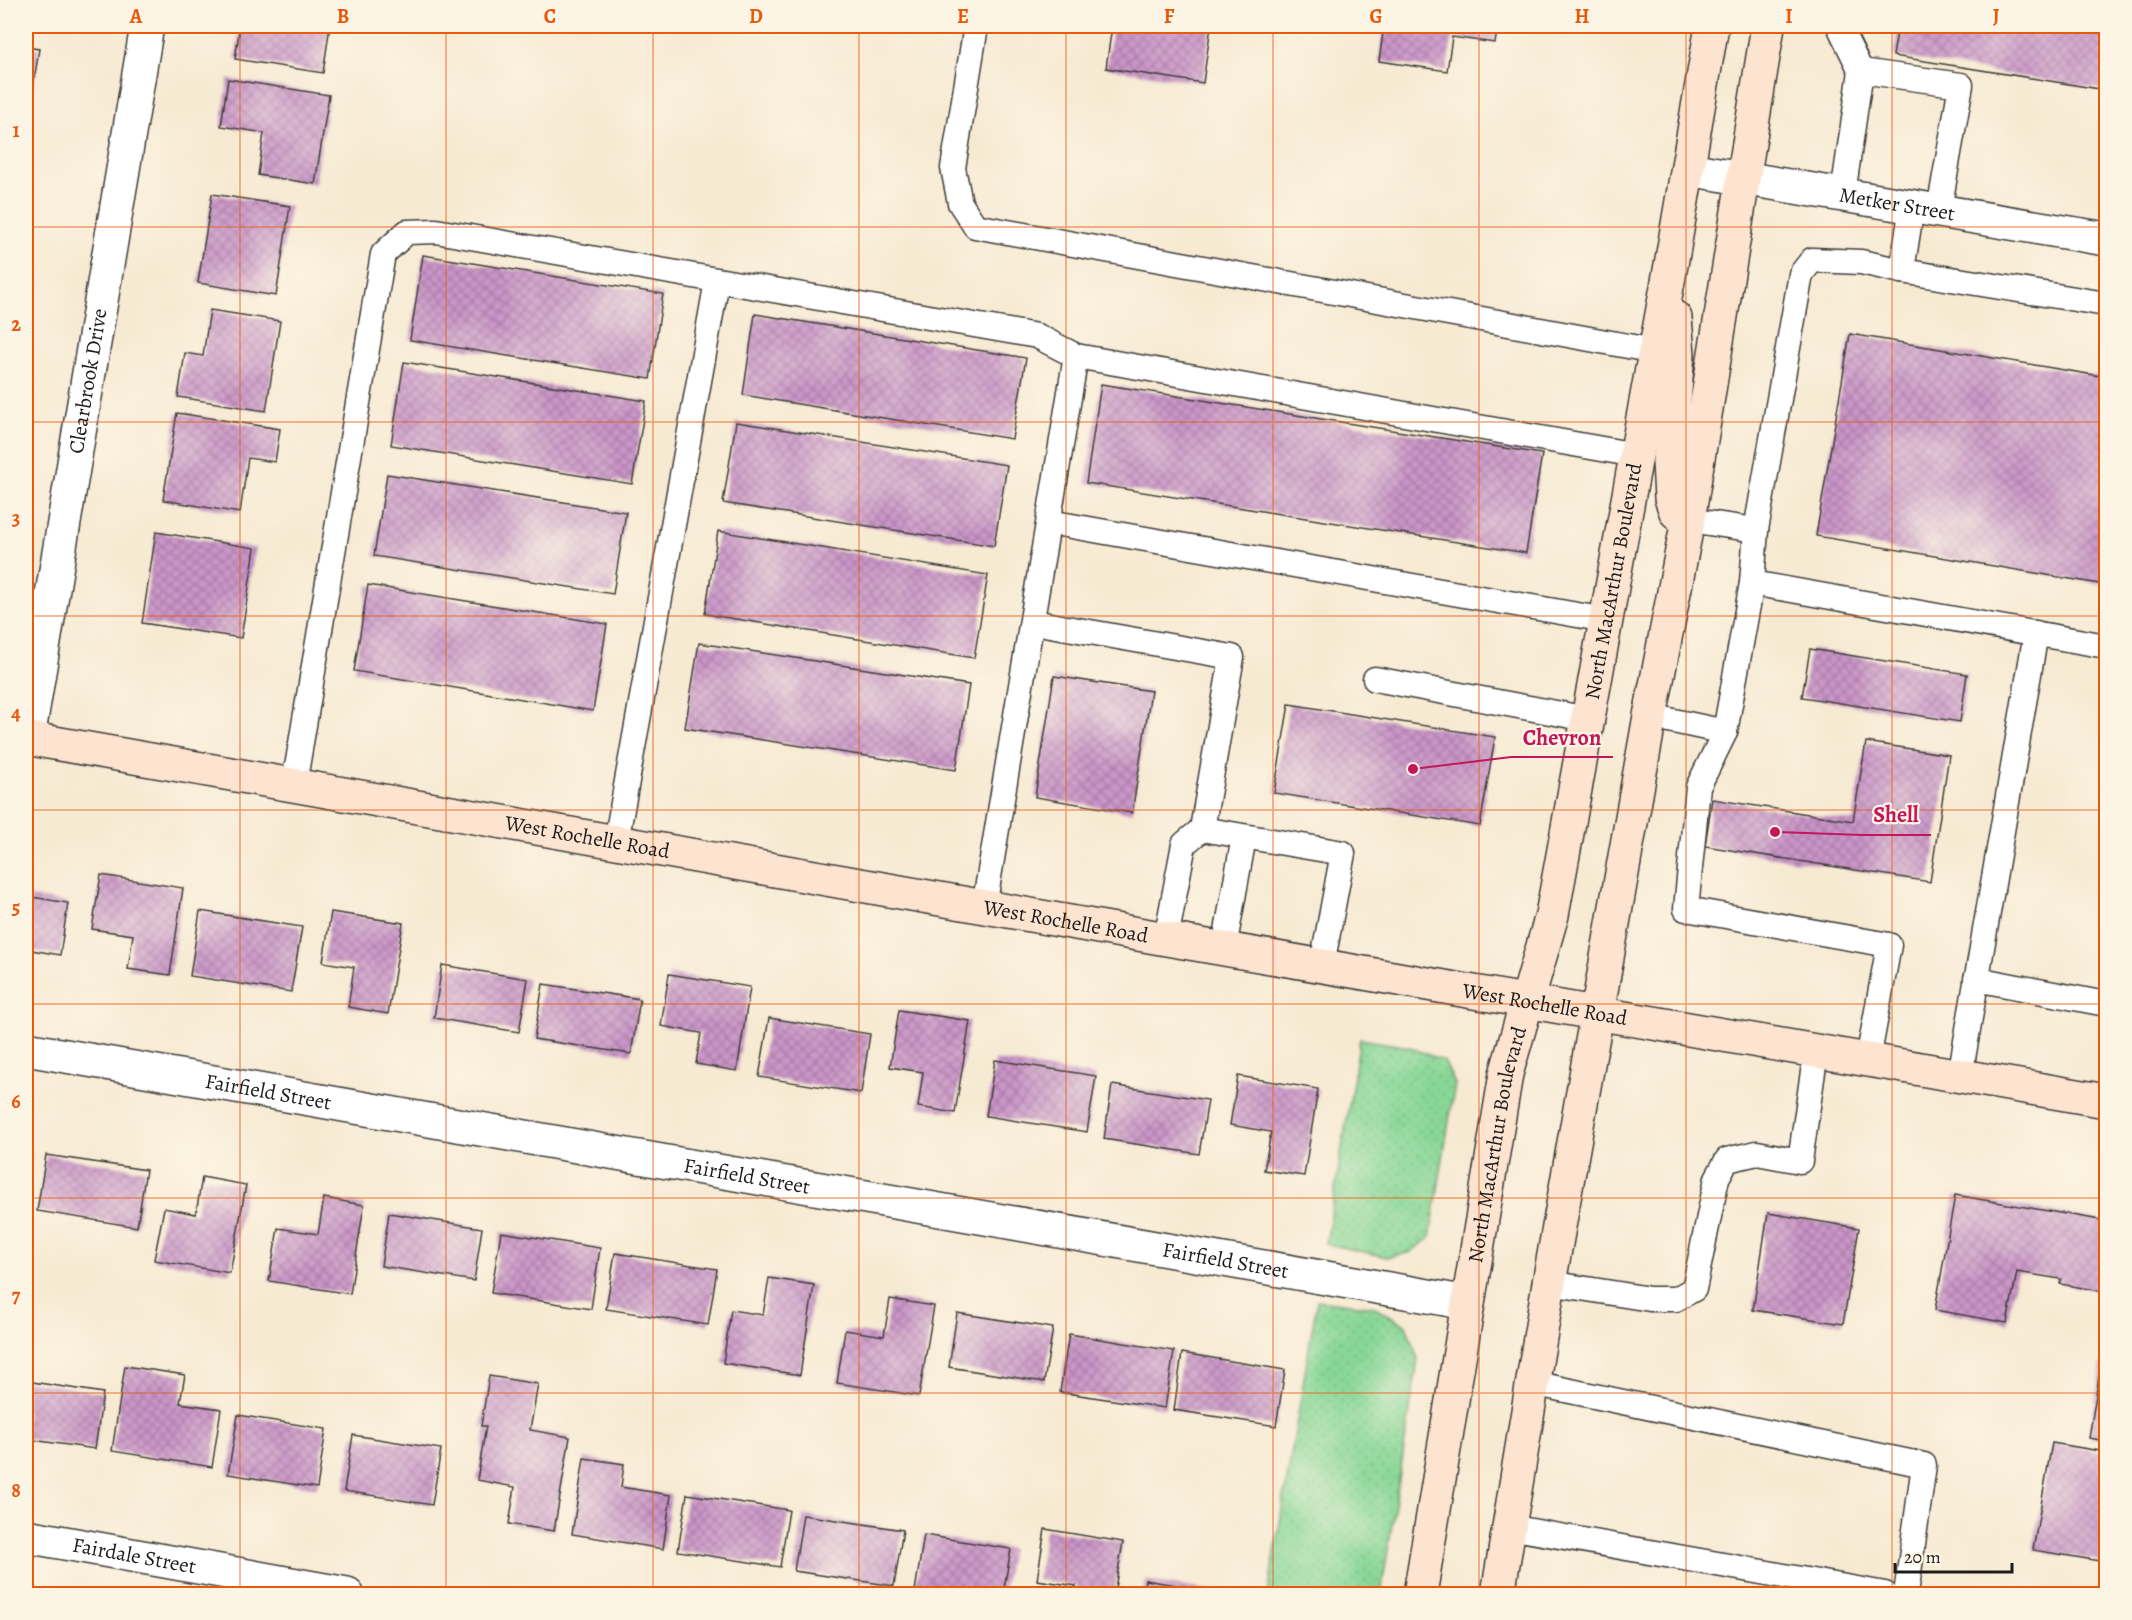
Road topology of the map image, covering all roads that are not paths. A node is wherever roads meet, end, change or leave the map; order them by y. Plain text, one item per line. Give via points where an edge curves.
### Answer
1 (147, 26) edge
2 (976, 26) edge
3 (1712, 26) edge
4 (1768, 26) edge
5 (1839, 26) edge
6 (1861, 70) junction
7 (1688, 169) junction
8 (1744, 178) junction
9 (1843, 194) junction
10 (1926, 208) junction
11 (2106, 239) edge
12 (1671, 265) junction
13 (1902, 271) junction
14 (717, 280) junction
15 (2106, 304) edge
16 (1655, 351) junction
17 (1076, 356) junction
18 (1636, 455) junction
19 (1688, 520) junction
20 (1050, 522) junction
21 (1756, 530) junction
22 (1752, 583) junction
23 (1606, 620) junction
24 (1033, 622) junction
25 (2036, 633) junction
26 (2106, 646) edge
27 (1376, 679) dead end
28 (1650, 716) junction
29 (1588, 719) junction
30 (1725, 732) junction
31 (27, 738) edge
32 (294, 785) junction
33 (1203, 829) junction
34 (1244, 837) junction
35 (616, 842) junction
36 (984, 907) junction
37 (1166, 939) junction
38 (1224, 948) junction
39 (1322, 965) junction
40 (1976, 979) junction
41 (1528, 1000) junction
42 (2106, 1004) edge
43 (1597, 1012) junction
44 (26, 1049) edge
45 (1816, 1051) junction
46 (1868, 1060) junction
47 (1960, 1076) junction
48 (2106, 1101) edge
49 (1549, 1283) junction
50 (1468, 1303) junction
51 (1532, 1383) junction
52 (1509, 1527) junction
53 (26, 1536) edge
54 (347, 1594) edge
55 (1420, 1594) edge
56 (1498, 1594) edge
57 (1885, 1594) edge
58 (1906, 1594) edge

1 - 31 street, Clearbrook Drive
2 - 16 lane via 953,168 960,203 975,226
3 - 7 main road, North MacArthur Boulevard
4 - 8 main road
5 - 6 lane
6 - 9 lane
6 - 10 lane via 1961,85
7 - 8 street, Metker Street
7 - 12 main road, North MacArthur Boulevard
8 - 9 street, Metker Street
8 - 19 main road
9 - 10 street, Metker Street
10 - 11 street, Metker Street
10 - 13 lane
12 - 16 main road, North MacArthur Boulevard
12 - 19 main road via 1678,354 1669,462 1671,498 1676,512
13 - 15 lane
13 - 21 lane via 1861,262 1812,260 1801,274
14 - 17 lane via 1037,336
14 - 32 lane via 436,231 407,232 383,254
14 - 35 lane
16 - 18 main road, North MacArthur Boulevard
17 - 18 lane
17 - 20 lane
18 - 23 main road, North MacArthur Boulevard
19 - 21 lane
19 - 28 main road
20 - 23 lane
20 - 24 lane
21 - 22 lane
22 - 25 lane
22 - 30 lane
23 - 29 main road, North MacArthur Boulevard
24 - 33 lane via 1232,657
24 - 36 lane
25 - 26 lane
25 - 40 lane
27 - 29 lane
28 - 30 lane
28 - 43 main road
29 - 41 main road, North MacArthur Boulevard via 1552,915
30 - 46 lane via 1698,787 1686,909 1889,945
31 - 32 main road, West Rochelle Road
32 - 35 main road, West Rochelle Road
33 - 34 lane
33 - 37 lane via 1184,844
34 - 38 lane
34 - 39 lane via 1343,853
35 - 36 main road, West Rochelle Road
36 - 37 main road, West Rochelle Road
37 - 38 main road, West Rochelle Road
38 - 39 main road, West Rochelle Road
39 - 41 main road, West Rochelle Road
40 - 42 lane
40 - 47 lane
41 - 43 main road, West Rochelle Road
41 - 50 main road, North MacArthur Boulevard via 1506,1074
43 - 45 main road, West Rochelle Road
43 - 49 main road
44 - 50 street, Fairfield Street
45 - 46 main road, West Rochelle Road
45 - 49 lane via 1800,1161 1757,1153 1727,1160 1717,1178 1694,1289 1676,1299 1650,1299
46 - 47 main road, West Rochelle Road
47 - 48 main road, West Rochelle Road
49 - 51 main road
50 - 55 main road, North MacArthur Boulevard
51 - 52 main road
51 - 58 lane via 1924,1465
52 - 56 main road
52 - 57 lane
53 - 54 street, Fairdale Street

